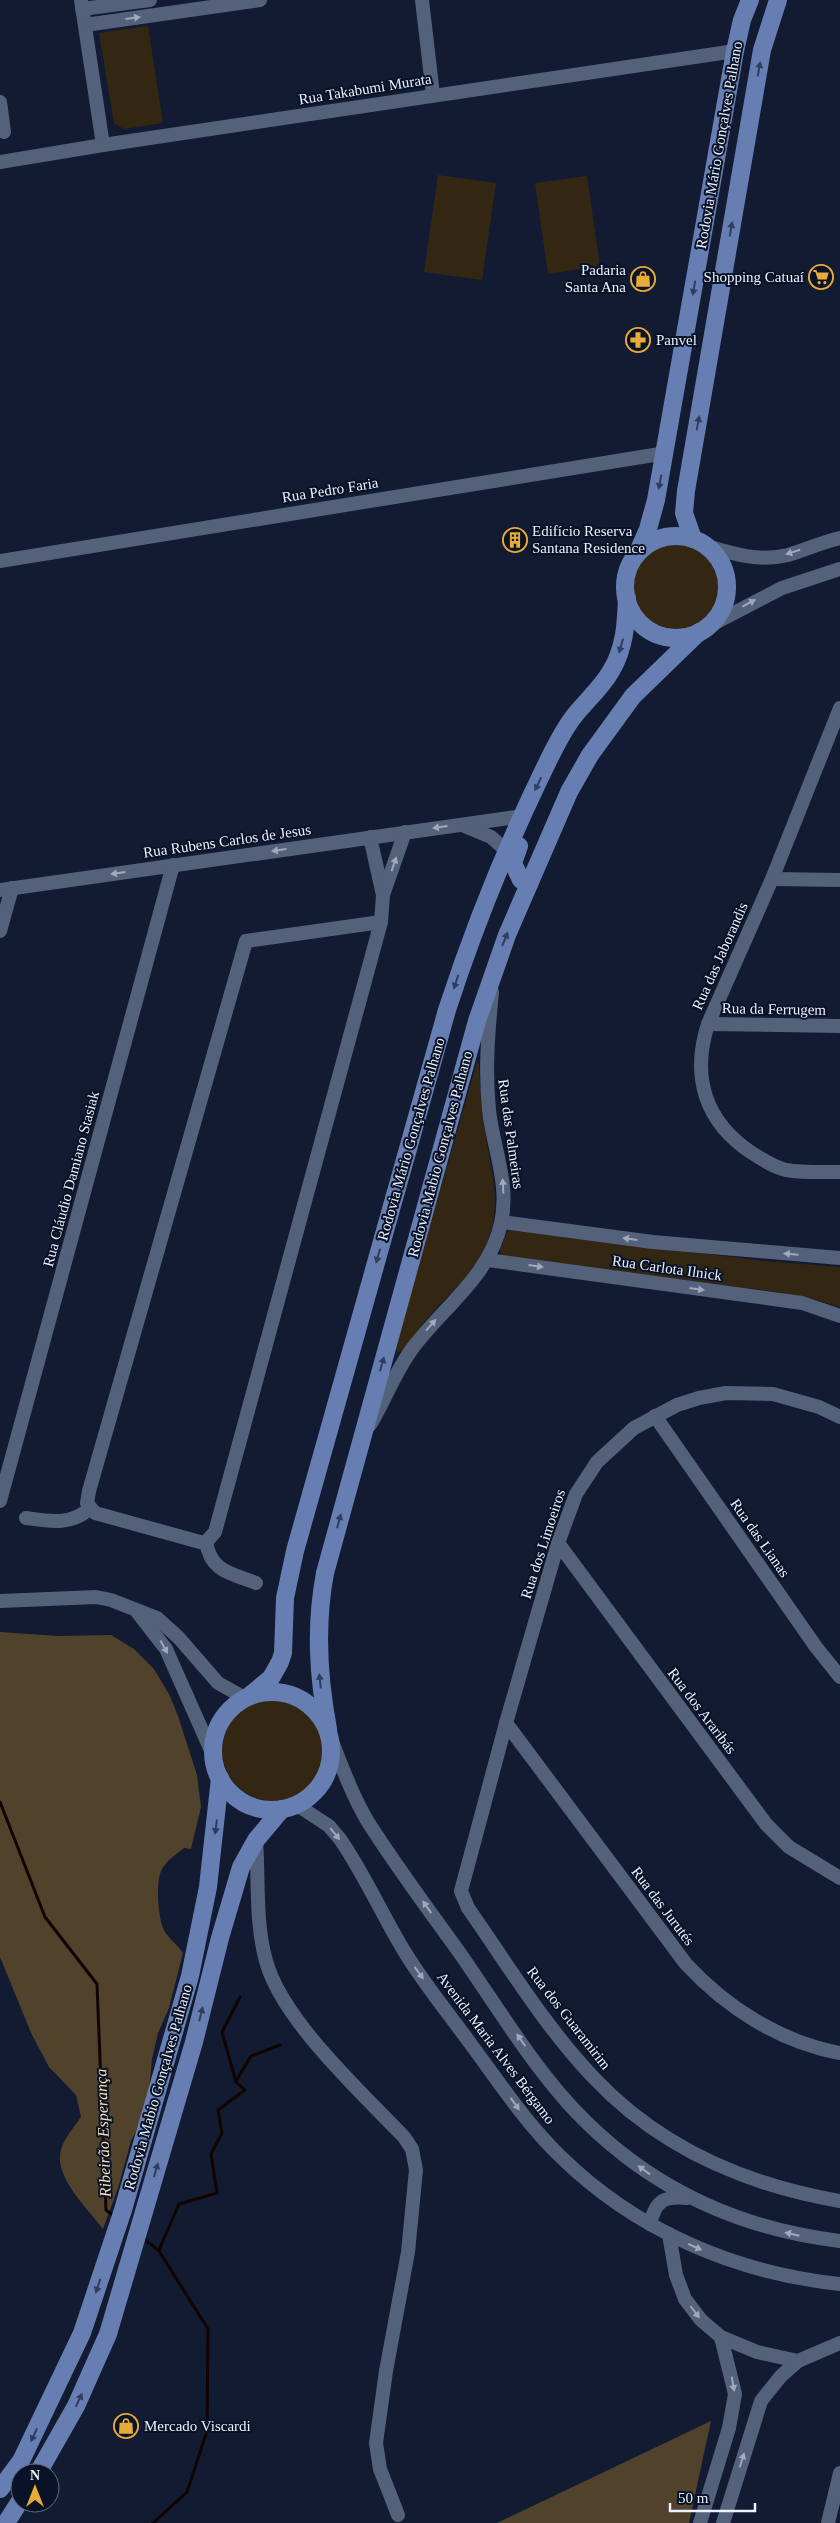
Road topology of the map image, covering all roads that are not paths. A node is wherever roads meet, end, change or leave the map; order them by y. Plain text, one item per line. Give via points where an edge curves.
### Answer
1 (150, 0) edge
2 (254, 0) edge
3 (422, 0) edge
4 (750, 0) edge
5 (778, 0) edge
6 (82, 5) edge
7 (85, 25) junction
8 (735, 51) junction
9 (433, 95) junction
10 (0, 102) edge
11 (4, 132) dead end
12 (103, 145) junction
13 (0, 162) edge
14 (666, 453) junction
15 (840, 538) edge
16 (700, 543) junction
17 (637, 554) junction
18 (0, 560) edge
19 (840, 569) edge
20 (627, 598) junction
21 (703, 629) junction
22 (840, 708) edge
23 (834, 737) edge
24 (522, 816) junction
25 (459, 825) junction
26 (405, 832) junction
27 (370, 837) junction
28 (508, 852) junction
29 (172, 865) junction
30 (772, 878) junction
31 (840, 880) edge
32 (529, 884) junction
33 (6, 889) edge
34 (383, 895) junction
35 (381, 922) junction
36 (0, 931) edge
37 (494, 967) junction
38 (708, 1024) junction
39 (840, 1026) edge
40 (840, 1172) edge
41 (502, 1222) junction
42 (840, 1258) edge
43 (488, 1260) junction
44 (840, 1316) edge
45 (655, 1416) junction
46 (838, 1418) edge
47 (361, 1441) junction
48 (0, 1501) edge
49 (90, 1508) junction
50 (26, 1518) dead end
51 (206, 1542) junction
52 (558, 1543) junction
53 (256, 1583) dead end
54 (0, 1601) edge
55 (134, 1609) junction
56 (840, 1677) edge
57 (247, 1698) junction
58 (506, 1723) junction
59 (329, 1734) junction
60 (213, 1755) junction
61 (220, 1778) junction
62 (289, 1807) junction
63 (256, 1840) junction
64 (840, 1878) edge
65 (461, 1894) joint
66 (840, 2053) edge
67 (690, 2198) junction
68 (840, 2201) edge
69 (650, 2224) junction
70 (669, 2234) junction
71 (840, 2242) edge
72 (840, 2284) edge
73 (721, 2337) junction
74 (840, 2343) edge
75 (798, 2361) junction
76 (44, 2463) edge
77 (840, 2477) edge
78 (0, 2489) edge
79 (398, 2515) dead end
80 (700, 2523) edge
81 (723, 2523) edge
82 (828, 2523) edge

1 - 6 street
7 -> 2 street
3 - 9 street
4 - 8 main road, Rodovia Mário Gonçalves Palhano
16 -> 5 main road, Rodovia Mário Gonçalves Palhano via 684,513 686,491 762,50
6 - 7 street
7 - 12 street
8 - 9 street, Rua Takabumi Murata
8 -> 14 main road, Rodovia Mário Gonçalves Palhano
9 - 12 street, Rua Takabumi Murata
10 - 11 street
12 - 13 street, Rua Takabumi Murata
14 -> 17 main road, Rodovia Mário Gonçalves Palhano via 648,529
14 - 18 street, Rua Pedro Faria
15 -> 16 street via 772,557 745,556
16 - 17 main road via 680,536 661,538
16 - 21 main road via 724,569 727,588 719,614
17 - 20 main road via 628,570
21 -> 19 street via 782,588
20 - 21 main road via 634,614 654,632 681,637
20 -> 24 main road, Rodovia Mário Gonçalves Palhano via 625,631 618,658 611,672 566,728
21 - 32 main road, Rodovia Mabio Gonçalves Palhano via 654,673 606,729 570,792
22 - 23 street, Rua das Jaborandis
23 - 30 street, Rua das Jaborandis
24 - 25 street, Rua Rubens Carlos de Jesus
24 - 28 main road, Rodovia Mário Gonçalves Palhano
24 - 32 main road via 523,832 513,863 521,880
25 -> 26 street, Rua Rubens Carlos de Jesus
25 - 28 street, Rua Rubens Carlos de Jesus via 491,837
26 - 27 street, Rua Rubens Carlos de Jesus
34 -> 26 street
27 -> 29 street, Rua Rubens Carlos de Jesus
27 - 34 street
28 -> 57 main road, Rodovia Mário Gonçalves Palhano via 447,1010 303,1522 288,1580 282,1658 271,1678
29 -> 33 street, Rua Rubens Carlos de Jesus
29 - 48 street, Rua Cláudio Damiano Stasiak
30 - 31 street
30 - 38 street, Rua das Jaborandis
37 -> 32 main road, Rodovia Mabio Gonçalves Palhano
33 - 36 street
34 - 35 street
35 - 49 street via 246,941 89,1490 87,1503
35 - 51 street via 215,1532
41 -> 37 street, Rua das Palmeiras via 502,1173 489,1112 486,1070
47 -> 37 main road, Rodovia Mabio Gonçalves Palhano
38 - 39 street, Rua da Ferrugem
38 - 40 street, Rua das Jaborandis via 700,1048 702,1082 709,1107 726,1131 765,1162 785,1170
42 -> 41 street via 654,1242
41 - 43 street, Rua das Palmeiras
43 -> 44 street, Rua Carlota Ilnick via 802,1303
47 -> 43 street, Rua das Palmeiras via 411,1351
45 - 46 street, Rua dos Limoeiros via 699,1398 726,1393 754,1393 794,1398
45 - 52 street, Rua dos Limoeiros via 617,1442 589,1472 576,1494
45 - 56 street, Rua das Lianas
59 -> 47 main road, Rodovia Mabio Gonçalves Palhano via 319,1667 319,1610 327,1564
49 - 50 street via 68,1520 52,1522
49 - 51 street via 102,1516
51 - 53 street via 216,1567
52 - 58 street, Rua dos Limoeiros
52 - 64 street, Rua dos Araribás via 766,1824 789,1847
54 - 55 street via 96,1598
55 - 57 street via 148,1613 168,1628 218,1683
55 -> 60 street via 151,1626 166,1649
57 - 59 main road via 269,1692 290,1694 313,1708
57 - 60 main road via 231,1709 219,1726
58 - 65 street, Rua dos Limoeiros
58 - 66 street, Rua das Jurutés via 686,1964 700,1978 734,2008 756,2022
59 - 62 main road via 331,1760 324,1780 311,1796
67 -> 59 street, Avenida Maria Alves Bérgamo via 621,2153 593,2129 547,2077 367,1820
60 - 61 main road
61 - 62 main road via 233,1796 246,1804 261,1809
61 -> 78 main road, Rodovia Mabio Gonçalves Palhano via 208,1887 190,1976 123,2210 82,2334 21,2461
62 - 63 main road, Rodovia Mabio Gonçalves Palhano
62 -> 69 street, Avenida Maria Alves Bérgamo via 329,1826 340,1839 407,1957 540,2135 592,2184
76 -> 63 main road, Rodovia Mabio Gonçalves Palhano via 76,2406 108,2334 194,2042 237,1880
63 - 79 street via 260,1938 278,1992 295,2018 412,2149 416,2170 408,2252 376,2443 380,2469
65 - 68 street, Rua dos Guaramirim via 576,2059 636,2116 683,2148 729,2172 779,2189
67 - 69 street via 662,2200
71 -> 67 street, Avenida Maria Alves Bérgamo via 756,2225
69 - 70 street, Avenida Maria Alves Bérgamo
70 -> 72 street, Avenida Maria Alves Bérgamo via 745,2266
70 -> 73 street via 676,2275 685,2299 701,2320
73 - 75 street via 757,2352
73 -> 80 street via 735,2394 729,2428
74 - 75 street
81 -> 75 street via 761,2401
77 - 82 street

